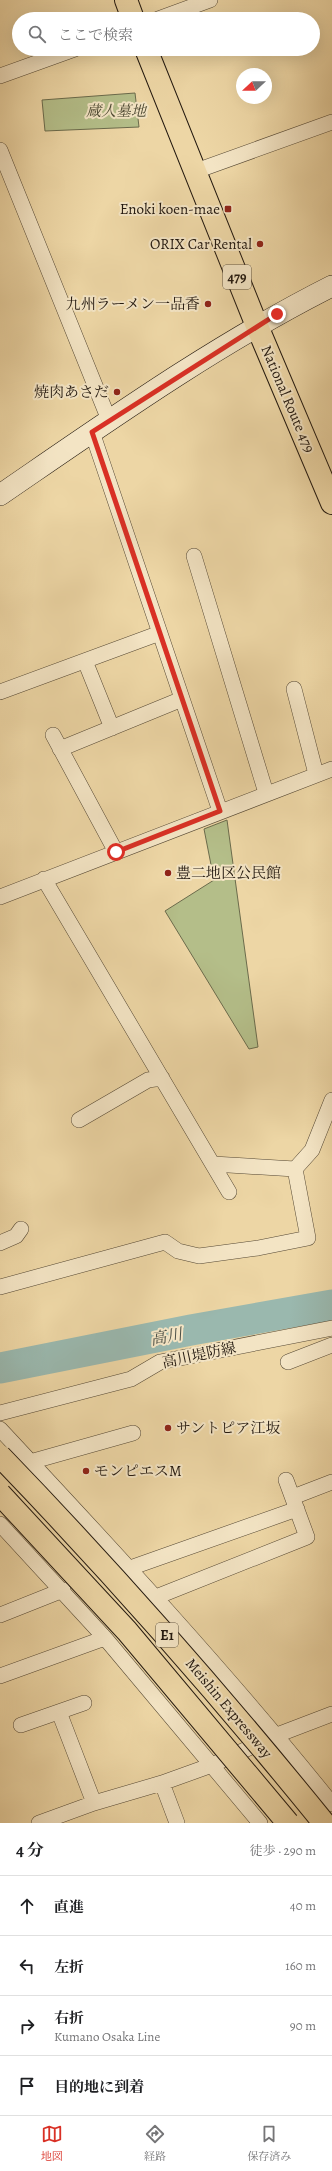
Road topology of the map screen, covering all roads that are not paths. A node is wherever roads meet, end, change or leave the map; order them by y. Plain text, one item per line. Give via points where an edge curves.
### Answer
1 (126, 0) edge
2 (210, 0) edge
3 (130, 12) edge
4 (177, 12) edge
5 (56, 56) edge
6 (149, 56) edge
7 (0, 76) edge
8 (332, 122) edge
9 (0, 150) edge
10 (196, 171) junction
11 (332, 286) edge
12 (257, 326) junction
13 (109, 420) junction
14 (92, 432) junction
15 (0, 495) edge
16 (332, 503) edge
17 (194, 556) dead end
18 (160, 633) junction
19 (85, 661) junction
20 (294, 689) dead end
21 (0, 692) edge
22 (182, 699) junction
23 (112, 728) junction
24 (53, 734) dead end
25 (60, 749) junction
26 (332, 769) edge
27 (316, 774) junction
28 (266, 793) junction
29 (220, 811) junction
30 (116, 852) junction
31 (44, 880) junction
32 (0, 896) edge
33 (162, 1078) junction
34 (332, 1100) edge
35 (79, 1120) dead end
36 (213, 1164) junction
37 (295, 1170) junction
38 (229, 1192) dead end
39 (21, 1229) dead end
40 (0, 1242) edge
41 (0, 1287) edge
42 (332, 1328) edge
43 (332, 1345) edge
44 (288, 1362) dead end
45 (0, 1413) edge
46 (0, 1429) edge
47 (133, 1433) dead end
48 (0, 1456) edge
49 (30, 1462) junction
50 (286, 1480) dead end
51 (332, 1482) edge
52 (0, 1494) edge
53 (295, 1503) junction
54 (0, 1524) edge
55 (130, 1568) junction
56 (63, 1590) junction
57 (156, 1597) junction
58 (0, 1615) edge
59 (105, 1638) junction
60 (0, 1676) edge
61 (84, 1703) dead end
62 (59, 1712) junction
63 (332, 1714) edge
64 (21, 1725) dead end
65 (277, 1735) junction
66 (212, 1765) junction
67 (162, 1783) junction
68 (94, 1803) junction
69 (332, 1804) edge
70 (39, 1823) edge
71 (177, 1823) edge
72 (260, 1823) edge
73 (288, 1823) edge
74 (324, 1823) edge

1 - 3 highway
2 - 4 street
5 - 7 street
6 - 10 highway, National Route 479 / 479
8 - 10 street
9 - 13 street
10 - 12 highway, National Route 479 / 479
11 - 12 main road
12 - 13 main road
12 - 16 highway, National Route 479 / 479
13 - 14 main road
14 - 15 main road
14 - 18 street
17 - 28 street
18 - 19 street
18 - 22 street
19 - 21 street
19 - 23 street
20 - 27 street
22 - 23 street
22 - 29 street
23 - 25 street
24 - 25 street
25 - 30 street
26 - 27 street
27 - 28 street
28 - 29 street
29 - 30 street
30 - 31 street
31 - 32 street
31 - 33 street
33 - 35 street via 148,1080
33 - 36 street
34 - 37 street via 312,1150
36 - 37 street
36 - 38 street
37 - 41 street via 308,1238 199,1256 178,1251 165,1242
39 - 40 street via 16,1236
42 - 45 street, 高川堤防線 via 160,1362 131,1379
43 - 44 street
46 - 49 street
47 - 49 street
48 - 74 highway, Meishin Expressway / E1, bridge via 142,1607 240,1720
49 - 55 street
50 - 53 street
51 - 53 street
52 - 73 highway, Meishin Expressway / E1, bridge via 127,1631
53 - 55 street
53 - 57 street via 307,1537
54 - 56 street
55 - 57 street
56 - 58 street
56 - 59 street
57 - 65 street
59 - 60 street
59 - 66 street
61 - 62 street
62 - 64 street
62 - 68 street
63 - 65 street
65 - 66 street
65 - 69 street
66 - 67 street
66 - 72 street
67 - 68 street
67 - 71 street
68 - 70 street

